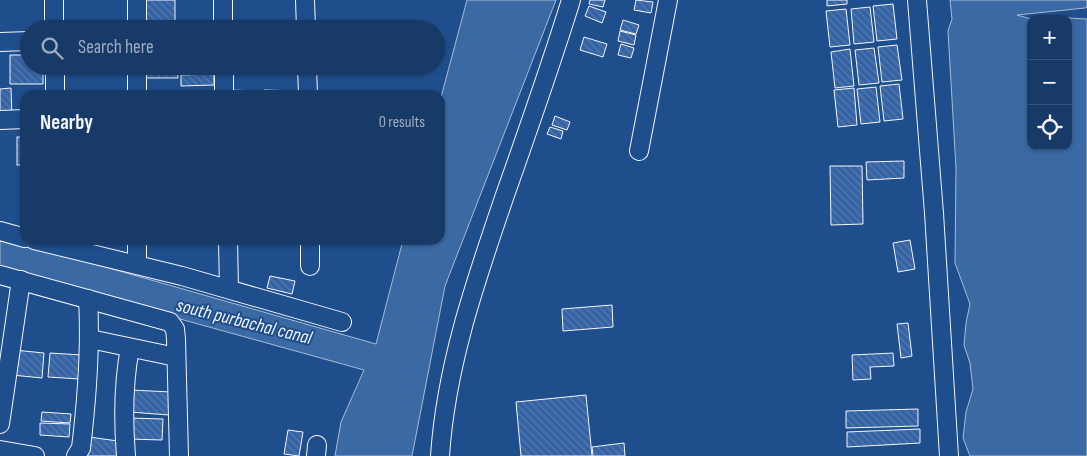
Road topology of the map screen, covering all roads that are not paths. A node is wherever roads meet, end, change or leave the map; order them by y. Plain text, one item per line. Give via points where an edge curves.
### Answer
1 (54, 0) edge
2 (137, 0) edge
3 (223, 0) edge
4 (305, 0) edge
5 (571, 0) edge
6 (668, 0) edge
7 (917, 0) edge
8 (54, 20) edge
9 (137, 20) edge
10 (223, 20) edge
11 (306, 20) edge
12 (20, 41) edge
13 (0, 42) edge
14 (55, 75) edge
15 (137, 75) edge
16 (224, 75) edge
17 (307, 75) edge
18 (55, 90) edge
19 (137, 90) edge
20 (224, 90) edge
21 (308, 90) edge
22 (20, 119) edge
23 (0, 120) edge
24 (638, 152) dead end
25 (0, 231) edge
26 (20, 237) edge
27 (65, 245) edge
28 (138, 245) edge
29 (228, 245) edge
30 (310, 245) edge
31 (138, 265) junction
32 (310, 266) dead end
33 (0, 275) edge
34 (21, 280) junction
35 (229, 289) junction
36 (88, 299) junction
37 (342, 322) dead end
38 (90, 340) junction
39 (130, 348) junction
40 (176, 357) junction
41 (0, 424) edge
42 (0, 450) edge
43 (35, 456) edge
44 (76, 456) edge
45 (126, 456) edge
46 (179, 456) edge
47 (440, 456) edge
48 (949, 456) edge

1 - 8 street
2 - 9 street
3 - 10 street
4 - 11 street
5 - 47 street via 466,311
6 - 24 street
7 - 48 street
12 - 13 street
14 - 18 street
15 - 19 street
16 - 20 street
17 - 21 street
22 - 23 street
25 - 26 street
27 - 31 street
28 - 31 street
29 - 35 street
30 - 32 street
31 - 35 street
33 - 34 street
34 - 36 street
34 - 41 street
35 - 37 street
36 - 38 street
36 - 40 street via 170,322 175,329
38 - 39 street
38 - 44 street via 87,402 81,448
39 - 40 street
39 - 45 street via 125,372 123,419
40 - 46 street
42 - 43 street

